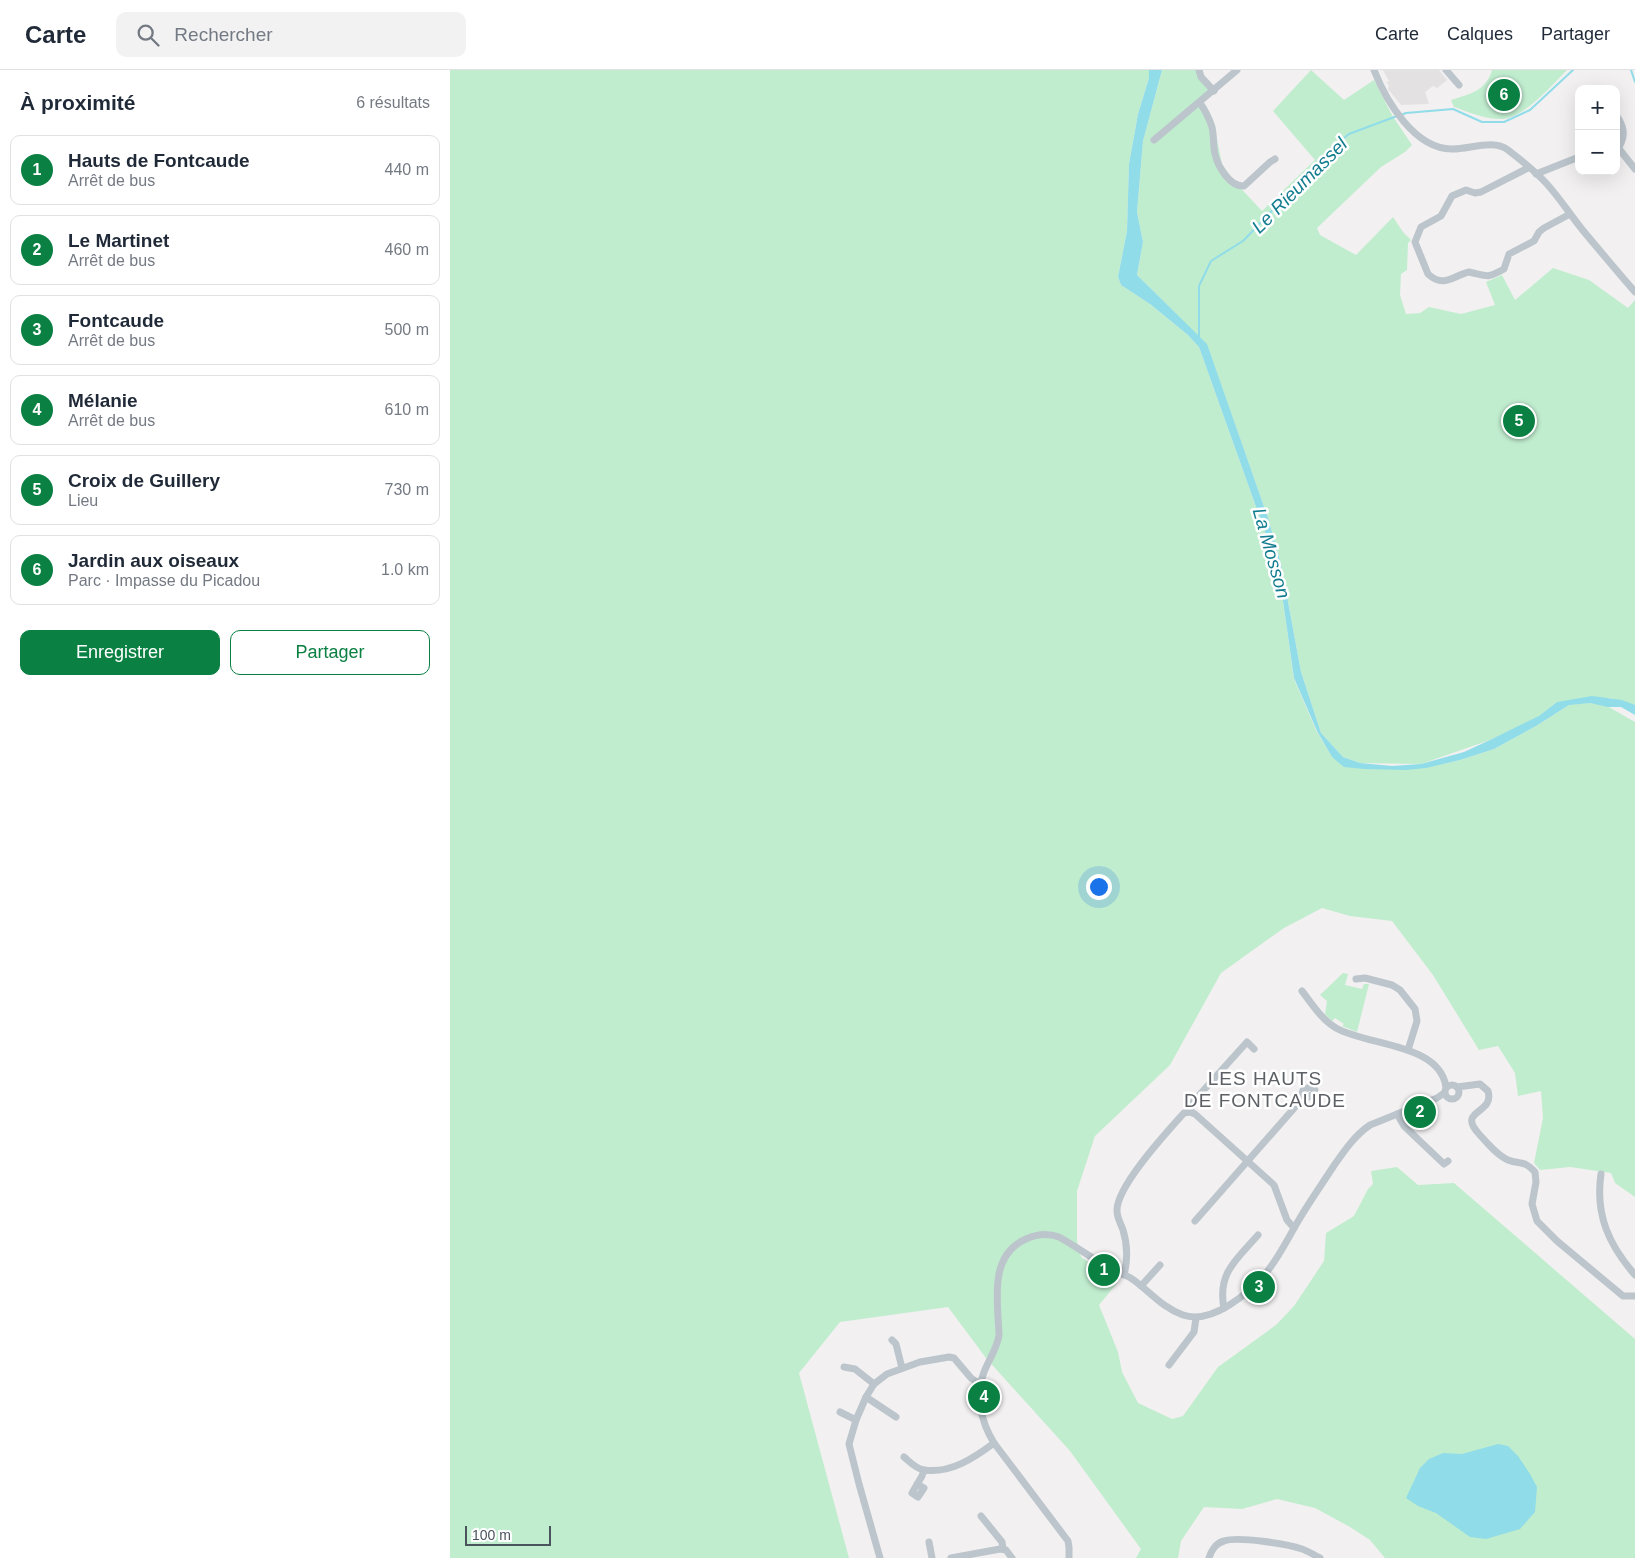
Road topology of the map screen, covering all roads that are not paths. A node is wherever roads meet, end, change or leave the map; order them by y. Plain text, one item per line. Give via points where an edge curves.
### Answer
1 (1198, 70) edge
2 (1236, 70) edge
3 (1374, 70) edge
4 (1446, 70) edge
5 (1459, 85) dead end
6 (1214, 91) junction
7 (1200, 103) junction
8 (1620, 121) edge
9 (1154, 140) dead end
10 (1620, 142) edge
11 (1620, 150) edge
12 (1575, 158) edge
13 (1275, 159) dead end
14 (1528, 168) junction
15 (1635, 169) edge
16 (1536, 174) junction
17 (1570, 214) junction
18 (1635, 292) edge
19 (1356, 979) dead end
20 (1302, 991) dead end
21 (1254, 1049) dead end
22 (1408, 1050) junction
23 (1452, 1088) junction
24 (1303, 1098) dead end
25 (1190, 1112) junction
26 (1397, 1114) junction
27 (1247, 1161) junction
28 (1448, 1161) dead end
29 (1602, 1174) dead end
30 (1195, 1221) dead end
31 (1294, 1228) junction
32 (1258, 1235) dead end
33 (1160, 1265) dead end
34 (1635, 1275) edge
35 (1124, 1276) junction
36 (1141, 1286) junction
37 (1635, 1296) edge
38 (1224, 1308) junction
39 (1196, 1318) junction
40 (892, 1340) dead end
41 (1169, 1365) dead end
42 (844, 1367) dead end
43 (902, 1368) junction
44 (874, 1384) junction
45 (981, 1385) junction
46 (866, 1397) junction
47 (840, 1412) dead end
48 (896, 1417) dead end
49 (856, 1420) junction
50 (994, 1443) junction
51 (904, 1457) dead end
52 (924, 1470) junction
53 (918, 1484) dead end
54 (981, 1516) dead end
55 (929, 1542) dead end
56 (1003, 1549) junction
57 (880, 1558) edge
58 (932, 1558) edge
59 (951, 1558) edge
60 (1012, 1558) edge
61 (1069, 1558) edge
62 (1209, 1558) edge
63 (1320, 1558) edge

1 - 6 street
2 - 6 street
3 - 14 street via 1399,115 1435,147 1500,146
4 - 5 street
6 - 7 street
7 - 9 street
7 - 13 street via 1212,126 1219,165 1233,184 1244,186
8 - 10 street via 1624,137
11 - 15 street
12 - 16 street
14 - 16 street
14 - 17 street via 1481,192 1466,190 1452,196 1441,216 1421,227 1415,242 1428,274 1447,282 1469,272 1490,276 1504,270 1508,254 1534,241 1544,228
16 - 17 street
17 - 18 street
19 - 22 street via 1392,985 1415,1009 1417,1021
20 - 22 street via 1336,1028
21 - 25 street via 1247,1042 1193,1102
22 - 23 street via 1438,1068
23 - 26 street via 1438,1098
23 - 37 street via 1480,1084 1487,1088 1490,1094 1488,1104 1471,1119 1474,1128 1505,1158 1524,1163 1535,1172 1532,1204 1537,1221 1623,1296
24 - 27 street
25 - 27 street
25 - 35 street via 1184,1113 1143,1159 1117,1207 1128,1248
26 - 28 street via 1404,1126 1444,1164
26 - 31 street via 1370,1125 1353,1139
27 - 30 street
27 - 31 street via 1274,1185 1287,1220
29 - 34 street via 1600,1195 1607,1235
31 - 38 street via 1266,1273 1252,1288
32 - 38 street via 1226,1272
33 - 36 street
35 - 36 street
35 - 45 street via 1051,1234 1032,1236 1013,1246 1001,1264 999,1336
36 - 39 street via 1165,1306
38 - 39 street
39 - 41 street via 1194,1332
40 - 43 street
42 - 44 street via 854,1368
43 - 44 street
43 - 45 street via 954,1358
44 - 46 street
45 - 50 street via 980,1409
46 - 48 street
46 - 49 street
47 - 49 street
49 - 57 street via 849,1444
50 - 52 street via 968,1462 939,1470
50 - 61 street via 1061,1530 1068,1541
51 - 52 street
52 - 53 street
54 - 56 street via 1002,1542
55 - 58 street
56 - 59 street
56 - 60 street
62 - 63 street via 1222,1541 1232,1539 1288,1545

